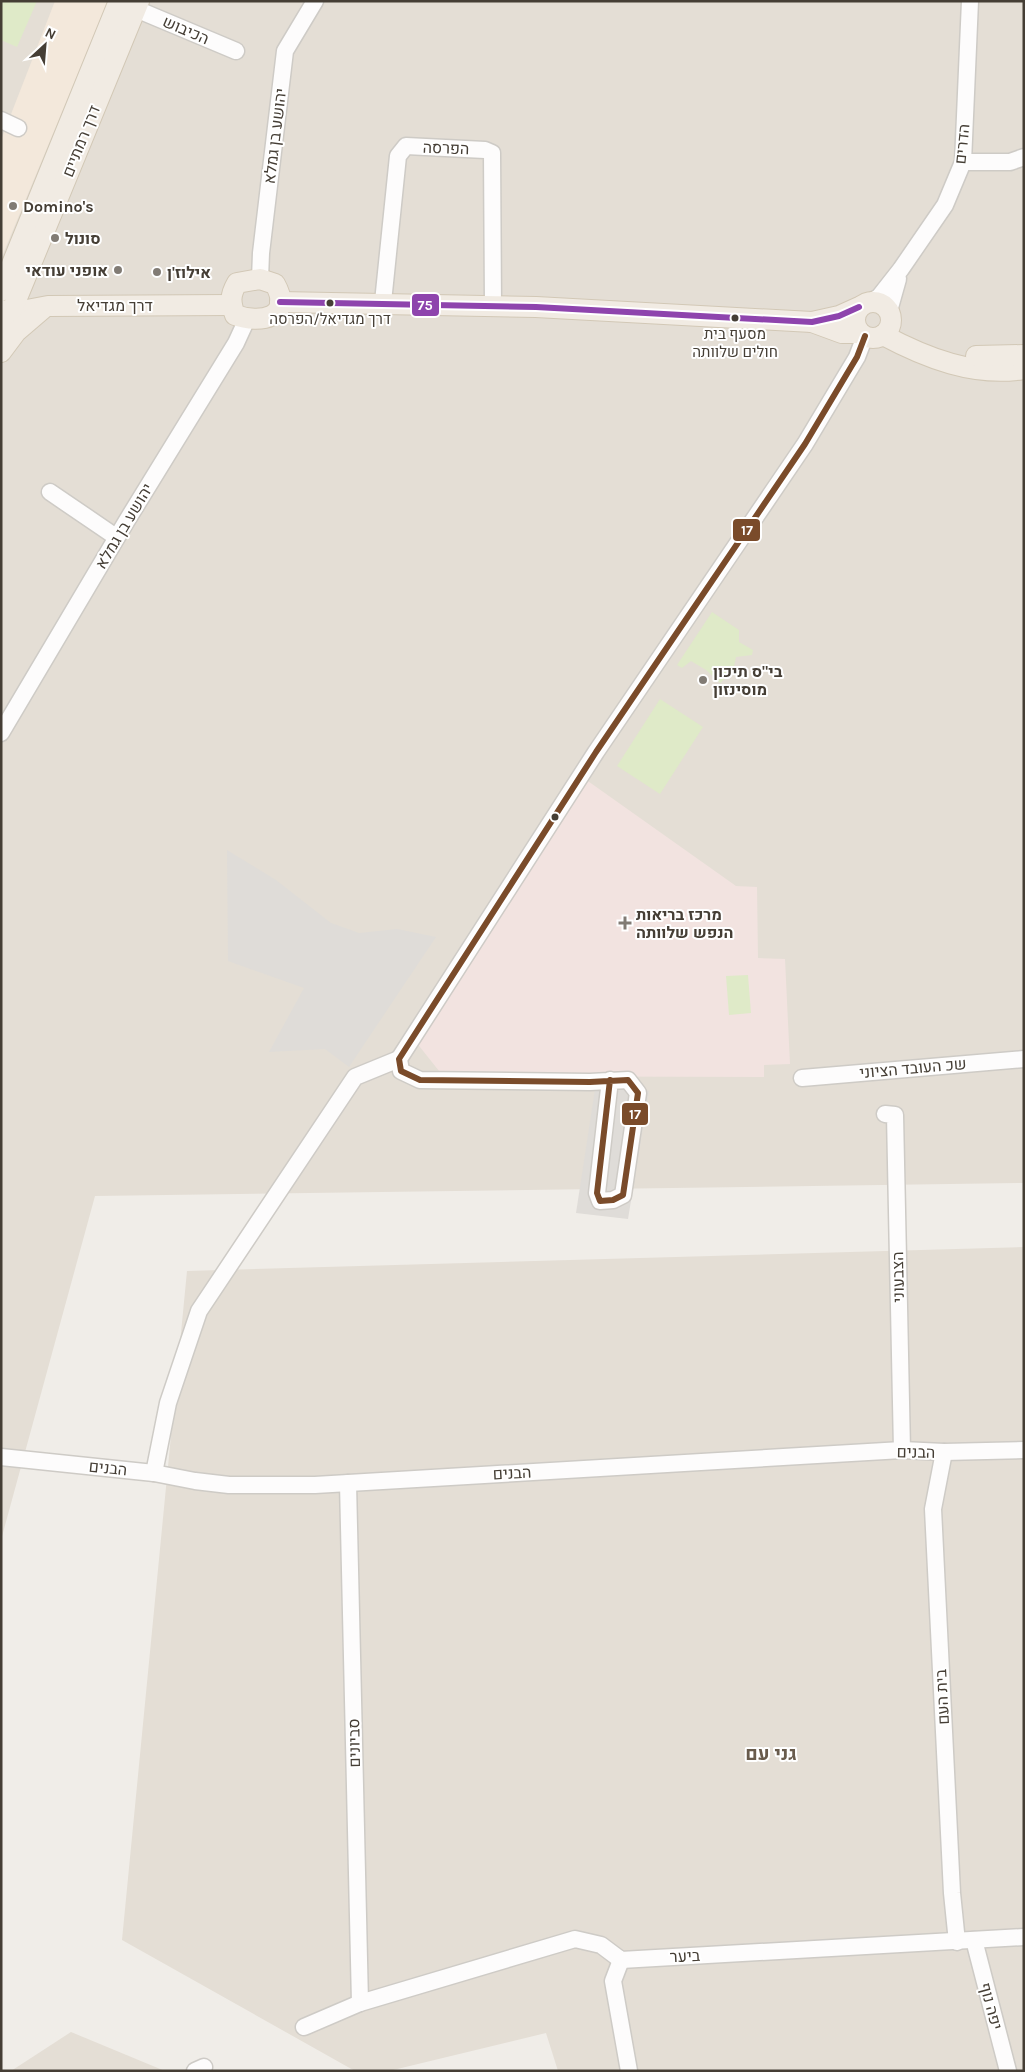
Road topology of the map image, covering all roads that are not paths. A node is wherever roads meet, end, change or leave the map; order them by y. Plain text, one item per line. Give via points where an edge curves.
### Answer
1 (315, 1) edge
2 (970, 1) edge
3 (132, 4) edge
4 (236, 51) dead end
5 (1, 120) edge
6 (18, 128) dead end
7 (1024, 157) edge
8 (963, 162) junction
9 (30, 268) junction
10 (901, 270) junction
11 (260, 278) junction
12 (1, 291) edge
13 (280, 302) junction
14 (383, 302) junction
15 (864, 304) junction
16 (230, 305) junction
17 (48, 306) junction
18 (493, 306) junction
19 (6, 311) edge
20 (247, 319) junction
21 (812, 322) junction
22 (878, 328) junction
23 (1, 337) edge
24 (1, 352) edge
25 (1024, 355) edge
26 (1024, 369) edge
27 (50, 492) dead end
28 (116, 537) junction
29 (1, 733) edge
30 (1024, 1059) edge
31 (399, 1060) junction
32 (802, 1078) dead end
33 (610, 1080) junction
34 (885, 1114) dead end
35 (902, 1450) junction
36 (1024, 1450) edge
37 (944, 1452) junction
38 (1, 1457) edge
39 (154, 1473) junction
40 (348, 1483) junction
41 (1024, 1937) edge
42 (974, 1940) junction
43 (958, 1942) junction
44 (621, 1960) junction
45 (360, 2003) junction
46 (304, 2027) dead end
47 (630, 2071) edge
48 (1008, 2071) edge

1 - 11 street, יהושע בן גמלא via 284,51
2 - 8 street, הדרים
3 - 4 street, הכיבוש
3 - 9 main road, דרך רמתיים
3 - 12 main road, דרך רמתיים
5 - 6 street
7 - 8 street via 1010,162
8 - 10 street, הדרים via 946,205
9 - 17 main road via 28,287 34,303
9 - 19 main road, דרך רמתיים
10 - 15 street, הדרים via 879,297
10 - 22 street, הדרים
11 - 13 main road via 275,284
11 - 16 main road via 237,283 231,293
13 - 14 main road
13 - 20 main road via 273,316
14 - 18 main road
14 - 18 street, הפרסה via 398,156 406,146 492,153
15 - 21 main road via 839,316
15 - 22 main road via 879,302
15 - 22 main road via 854,322
16 - 17 main road, דרך מגדיאל
16 - 20 main road via 235,315
17 - 19 main road, דרך מגדיאל
17 - 24 main road via 28,319
18 - 21 main road
19 - 23 main road, דרך רמתיים
20 - 28 street, יהושע בן גמלא
21 - 22 main road via 842,333
22 - 25 main road via 971,356
22 - 26 main road via 920,354 968,368
22 - 31 street, הדרים via 805,444 596,752
27 - 28 street
28 - 29 street, יהושע בן גמלא
30 - 32 street, שכ העובד הציוני
31 - 33 street via 401,1071 420,1080
31 - 39 street via 355,1077 199,1311 168,1403
33 - 33 street via 596,1193 600,1201 623,1195 638,1094 628,1080
34 - 35 street, הצבעוני via 895,1114
35 - 37 street, הבנים
35 - 40 street, הבנים
36 - 37 street, הבנים
37 - 43 street, בית העם via 933,1509 952,1893
38 - 39 street, הבנים
39 - 40 street, הבנים via 229,1485
40 - 45 street, סביונים
41 - 42 street, ביער
42 - 43 street, ביער
42 - 48 street, יפה נוף
43 - 44 street, ביער
44 - 45 street via 601,1945 575,1939
44 - 47 street via 613,1981
45 - 46 street

